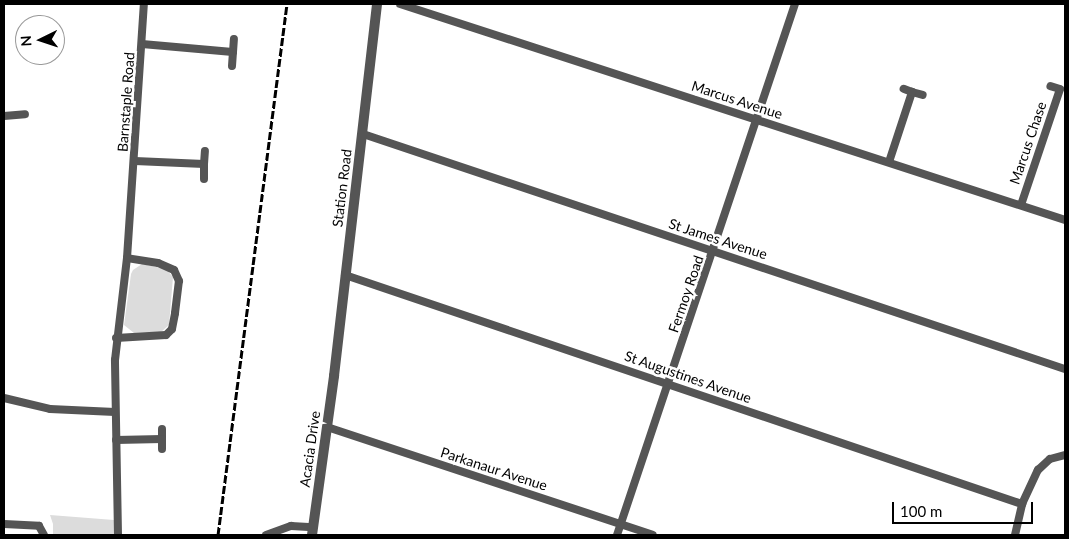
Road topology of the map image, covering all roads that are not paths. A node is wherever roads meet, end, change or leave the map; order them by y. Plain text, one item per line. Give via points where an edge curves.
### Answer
1 (144, 4) edge
2 (376, 4) edge
3 (400, 4) edge
4 (794, 4) edge
5 (234, 39) dead end
6 (142, 44) junction
7 (233, 52) junction
8 (232, 66) dead end
9 (1050, 86) dead end
10 (904, 89) dead end
11 (1062, 90) edge
12 (912, 92) junction
13 (923, 95) dead end
14 (25, 114) dead end
15 (4, 116) edge
16 (758, 120) junction
17 (363, 134) junction
18 (205, 151) dead end
19 (135, 161) junction
20 (889, 162) junction
21 (204, 164) junction
22 (204, 179) dead end
23 (1021, 205) junction
24 (1065, 220) edge
25 (714, 250) junction
26 (127, 258) junction
27 (346, 275) junction
28 (116, 338) junction
29 (1065, 369) edge
30 (334, 376) joint
31 (669, 383) junction
32 (4, 398) edge
33 (115, 412) junction
34 (327, 427) junction
35 (162, 429) dead end
36 (162, 439) junction
37 (116, 440) junction
38 (162, 449) dead end
39 (1065, 455) edge
40 (1022, 504) junction
41 (4, 524) edge
42 (621, 525) junction
43 (313, 531) edge
44 (44, 535) edge
45 (118, 535) edge
46 (266, 535) edge
47 (618, 535) edge
48 (653, 535) edge
49 (1015, 535) edge

1 - 6 street, Barnstaple Road
2 - 17 street, Station Road
3 - 16 street, Marcus Avenue
4 - 16 street, Fermoy Road
5 - 7 street
6 - 7 street, Barnstaple Road
6 - 19 street, Barnstaple Road
7 - 8 street
9 - 11 street, Marcus Chase
10 - 12 street
11 - 23 street, Marcus Chase
12 - 13 street
12 - 20 street
14 - 15 street
16 - 20 street, Marcus Avenue
16 - 25 street, Fermoy Road
17 - 25 street, St James Avenue
17 - 27 street, Station Road
18 - 21 street
19 - 21 street, Barnstaple Road
19 - 26 street, Barnstaple Road
20 - 23 street, Marcus Avenue
21 - 22 street
23 - 24 street, Marcus Avenue
25 - 29 street, St James Avenue
25 - 31 street, Fermoy Road
26 - 28 street, Barnstaple Road
26 - 28 street via 158,263 174,270 179,281 175,313 172,328 166,335
27 - 30 street, Station Road
27 - 31 street, St Augustines Avenue
28 - 33 street, Barnstaple Road
30 - 34 street, Acacia Drive
31 - 40 street, St Augustines Avenue
31 - 42 street, Fermoy Road
32 - 33 street via 50,408
33 - 37 street, Barnstaple Road
34 - 42 street, Parkanaur Avenue
34 - 43 street, Acacia Drive
35 - 36 street
36 - 37 street
36 - 38 street
37 - 45 street, Barnstaple Road
39 - 40 street via 1043,464
40 - 49 street
41 - 44 street via 38,526
42 - 47 street, Fermoy Road
42 - 48 street, Parkanaur Avenue
43 - 46 street, Acacia Drive via 291,526

